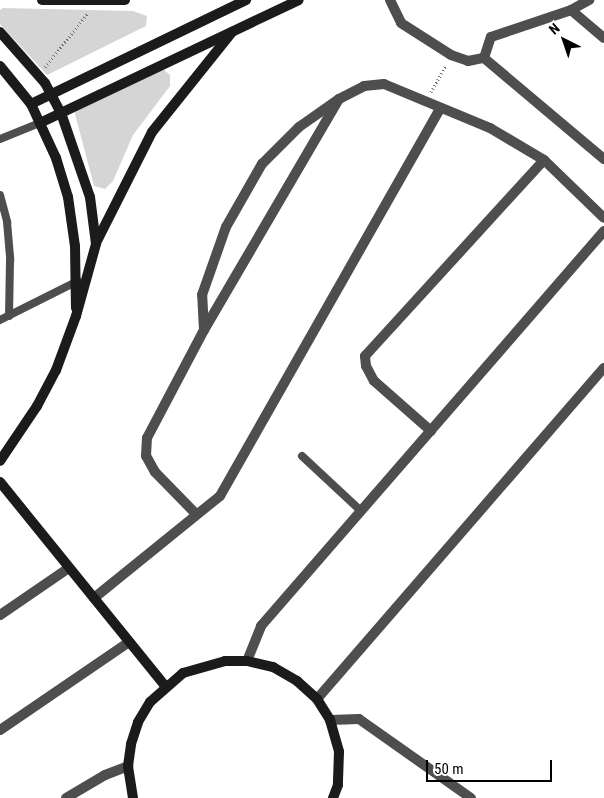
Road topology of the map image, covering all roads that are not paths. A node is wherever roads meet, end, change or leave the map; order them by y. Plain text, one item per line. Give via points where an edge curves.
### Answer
1 (42, 0) edge
2 (125, 0) edge
3 (246, 0) edge
4 (299, 0) edge
5 (390, 0) edge
6 (589, 0) edge
7 (571, 10) junction
8 (235, 28) junction
9 (0, 32) edge
10 (604, 38) edge
11 (484, 58) junction
12 (0, 66) edge
13 (52, 94) junction
14 (338, 100) junction
15 (31, 104) junction
16 (440, 108) junction
17 (61, 113) junction
18 (42, 122) junction
19 (0, 140) edge
20 (604, 159) edge
21 (544, 160) junction
22 (0, 195) edge
23 (604, 218) edge
24 (604, 231) edge
25 (96, 244) junction
26 (87, 279) junction
27 (75, 281) junction
28 (9, 316) junction
29 (76, 316) junction
30 (0, 320) edge
31 (204, 330) junction
32 (604, 368) edge
33 (431, 431) junction
34 (302, 456) dead end
35 (0, 460) edge
36 (0, 482) edge
37 (361, 511) junction
38 (196, 514) junction
39 (70, 568) junction
40 (94, 598) junction
41 (0, 615) edge
42 (129, 642) junction
43 (247, 661) junction
44 (165, 686) junction
45 (317, 699) junction
46 (330, 720) junction
47 (0, 730) edge
48 (128, 766) junction
49 (66, 798) edge
50 (133, 798) edge
51 (333, 798) edge
52 (471, 798) edge

1 - 2 street
3 - 13 street
4 - 8 street
5 - 11 street via 401,23 452,55 468,61
6 - 7 street
7 - 10 street
7 - 11 street via 491,37
8 - 17 street
8 - 25 street via 152,132
9 - 13 street
11 - 20 street
12 - 15 street
13 - 15 street
13 - 17 street
14 - 16 street via 364,86 384,84
14 - 31 street
14 - 31 street via 298,127 262,164 226,227 202,295
15 - 18 street
16 - 21 street via 490,128
16 - 38 street via 220,496
17 - 18 street
17 - 25 street via 90,197
18 - 19 lane
18 - 27 street via 68,197 75,246
21 - 23 street
21 - 33 street via 365,356 374,381
22 - 28 lane via 8,232
24 - 33 street
25 - 26 street
26 - 27 lane
26 - 29 street
27 - 28 lane
27 - 29 street
28 - 30 lane
29 - 35 street via 37,406
31 - 38 street via 147,438 146,456 155,472
32 - 45 street
33 - 37 street
34 - 37 lane
36 - 39 street
37 - 43 street via 261,626
38 - 40 street
39 - 40 street
39 - 41 street
40 - 42 street
42 - 44 street
42 - 47 street
43 - 44 street via 204,665
43 - 45 street via 273,668 297,681
44 - 48 street via 138,722
45 - 46 street
46 - 51 street via 339,752 338,785
46 - 52 street via 359,719
48 - 49 street via 105,775
48 - 50 street

